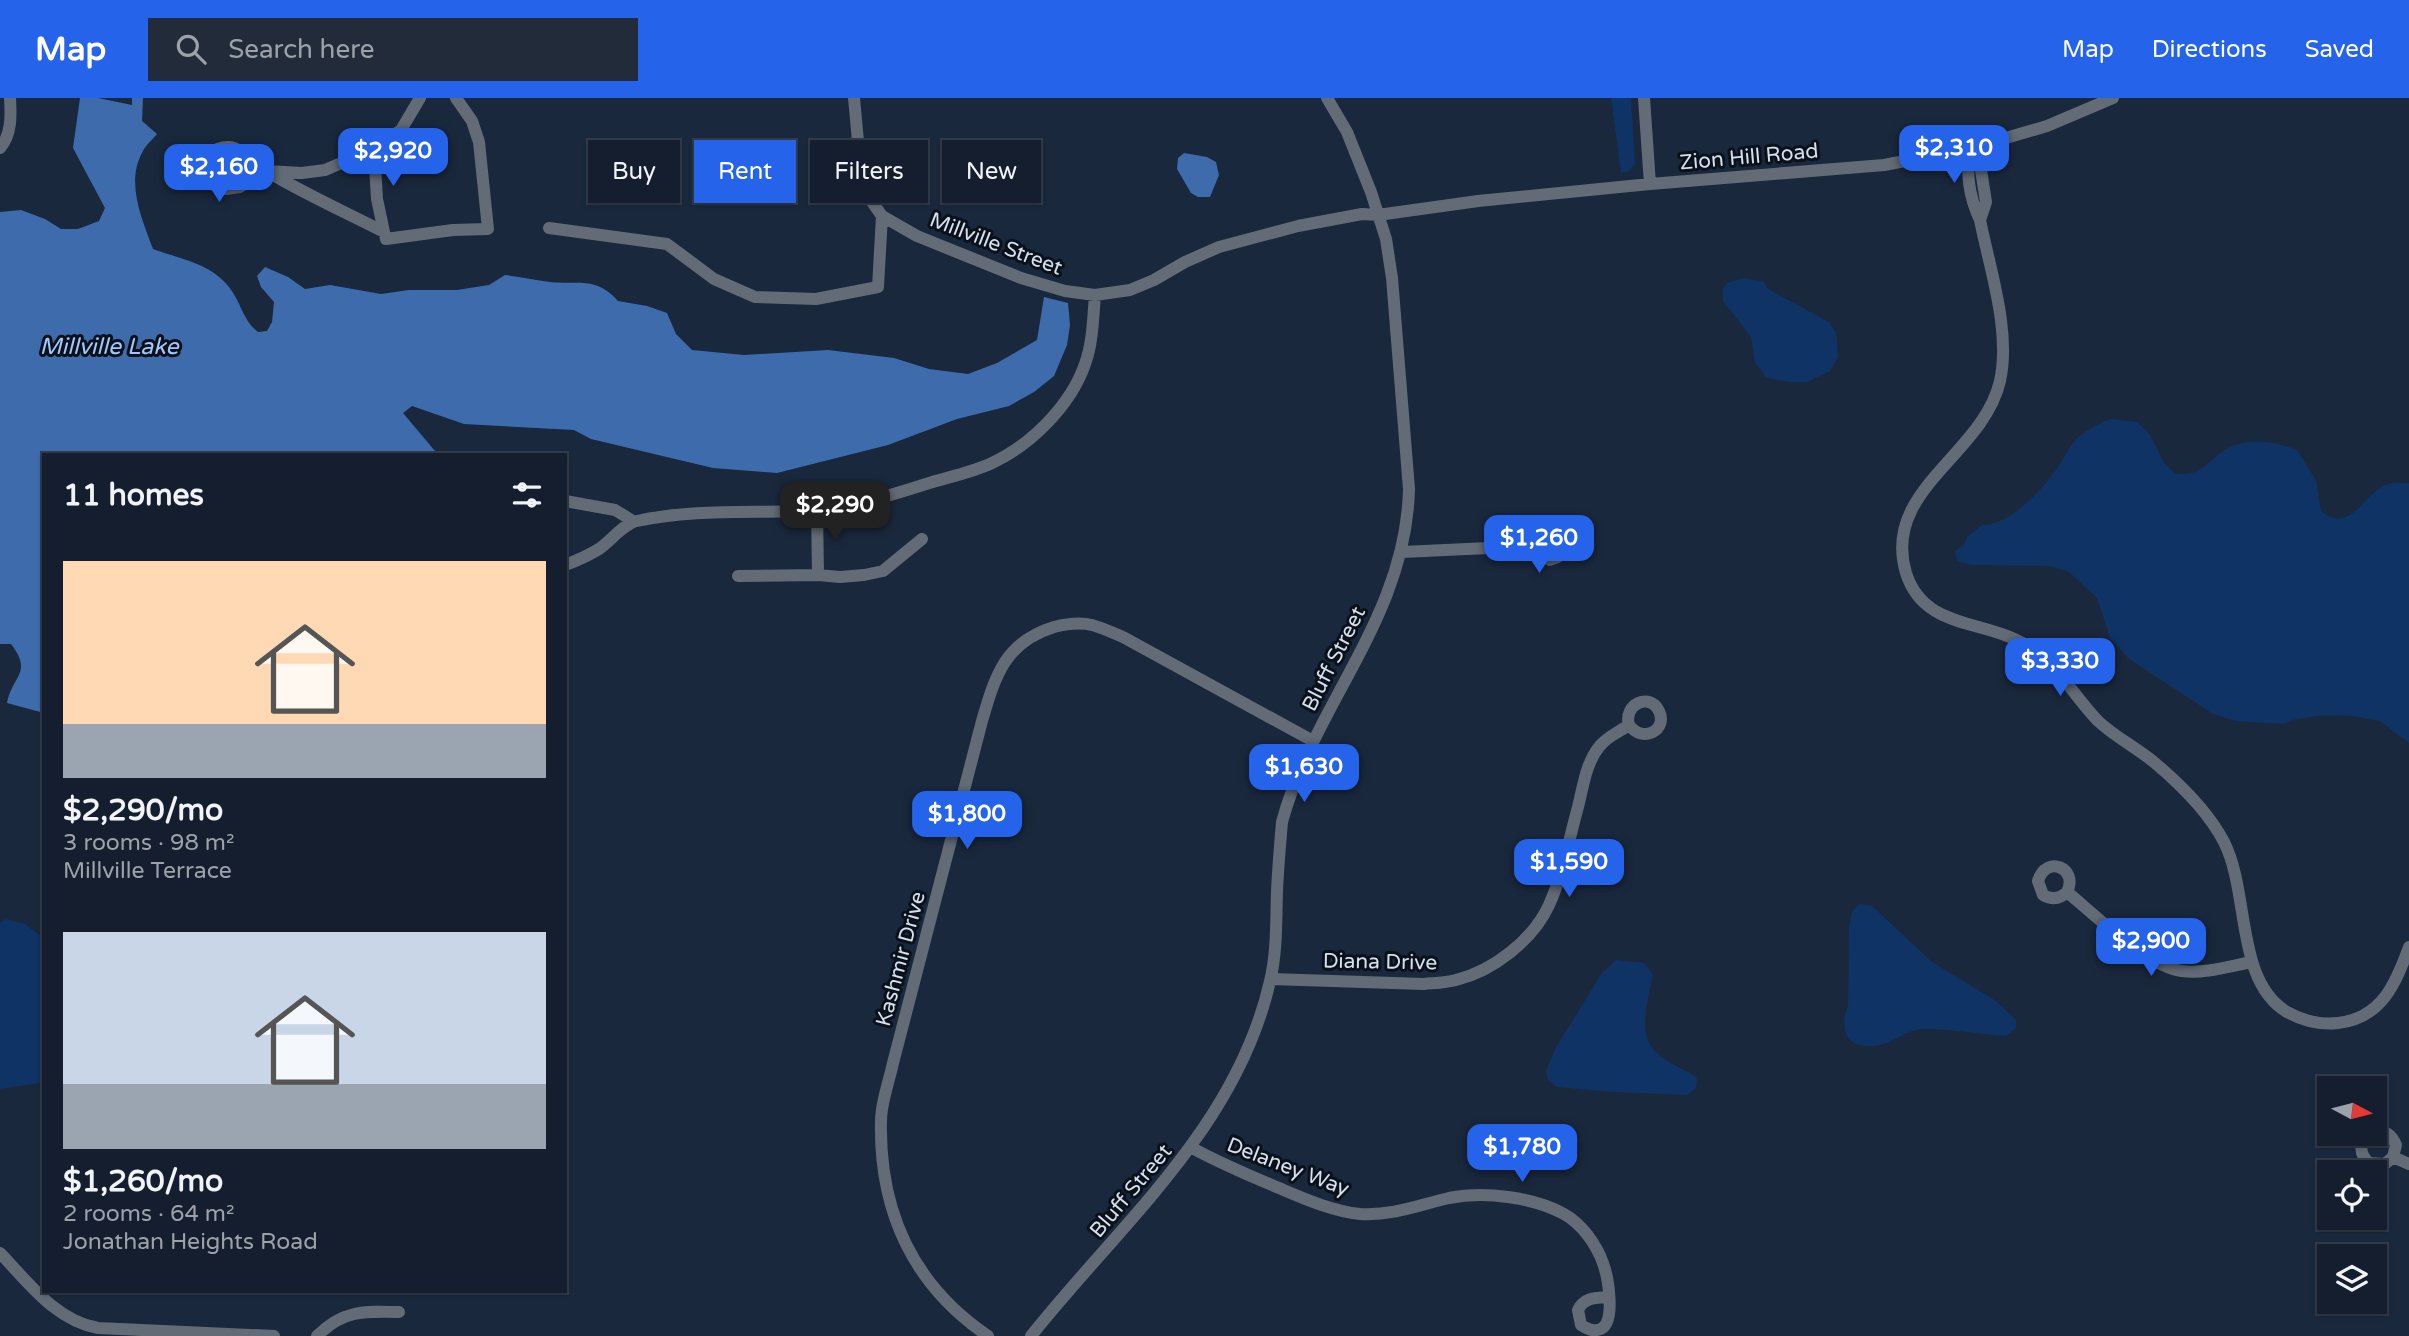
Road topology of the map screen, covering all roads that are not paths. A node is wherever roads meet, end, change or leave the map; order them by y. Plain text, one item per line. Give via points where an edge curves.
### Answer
1 (10, 98) edge
2 (420, 98) edge
3 (456, 98) edge
4 (853, 98) edge
5 (1327, 98) edge
6 (1644, 98) edge
7 (2113, 98) edge
8 (0, 148) edge
9 (1972, 148) junction
10 (374, 149) junction
11 (266, 171) junction
12 (1650, 184) junction
13 (1378, 215) junction
14 (882, 216) junction
15 (549, 228) dead end
16 (384, 232) junction
17 (1095, 295) junction
18 (567, 501) edge
19 (817, 509) junction
20 (632, 521) junction
21 (922, 539) dead end
22 (1534, 546) dead end
23 (1402, 552) junction
24 (567, 564) edge
25 (817, 575) junction
26 (738, 576) dead end
27 (1629, 725) dead end
28 (1313, 741) junction
29 (2067, 892) dead end
30 (2409, 947) edge
31 (2252, 962) junction
32 (1271, 979) junction
33 (2387, 1134) edge
34 (2362, 1146) edge
35 (1192, 1148) junction
36 (2393, 1157) junction
37 (2409, 1164) edge
38 (0, 1253) edge
39 (1609, 1297) dead end
40 (399, 1312) dead end
41 (97, 1332) edge
42 (274, 1336) edge
43 (317, 1336) edge
44 (988, 1336) edge
45 (1031, 1336) edge

1 - 8 street via 8,135
2 - 10 street via 401,130
3 - 16 street via 472,121 479,142 488,229 386,239
4 - 14 street via 861,174 868,197
5 - 13 street, Bluff Street via 1348,132
6 - 12 street
7 - 9 street, Zion Hill Road via 2047,126
9 - 12 street, Zion Hill Road via 1884,165
9 - 31 street via 1968,159 1973,204 2002,328 2000,382 1974,433 1908,512 1901,544 1907,574 1914,590 1937,613 2000,632 2049,662 2097,719 2199,804 2232,862
10 - 11 street via 325,170
10 - 16 street
11 - 11 street via 240,187 226,189 212,184 203,172 205,159 226,147 239,150
11 - 16 street
12 - 13 street, Zion Hill Road
13 - 17 street, Millville Street via 1298,226 1219,247 1130,290
13 - 23 street, Bluff Street via 1392,278 1406,433 1409,511
14 - 15 street via 878,287 816,299 755,297 714,279 667,244
14 - 17 street, Millville Street via 917,236 1021,278
17 - 19 street via 1091,340 1076,384 1064,403 1013,451 971,472 904,492
18 - 20 street via 615,510
19 - 20 street via 671,514
19 - 25 street
20 - 24 street via 598,549
21 - 25 street via 883,571
22 - 23 street
23 - 28 street, Bluff Street via 1373,628
25 - 26 street
27 - 32 street, Diana Drive via 1598,747 1588,769 1548,908 1535,927 1501,958 1447,982
28 - 32 street, Bluff Street via 1282,822
28 - 44 street, Kashmir Drive via 1091,624 1068,623 1035,633 1002,665 982,722 881,1120 886,1179 905,1244 937,1292
29 - 31 street via 2151,959 2171,969 2197,971
30 - 31 street via 2393,988 2381,1003 2340,1023 2296,1017 2276,1005 2264,991
32 - 35 street, Bluff Street via 1240,1066
33 - 36 street via 2394,1140
34 - 36 street via 2365,1159 2374,1165
35 - 39 street, Delaney Way via 1314,1202 1359,1214 1396,1212 1472,1196 1554,1210 1575,1222 1591,1240 1603,1262
35 - 45 street, Bluff Street
36 - 37 street
38 - 41 street via 62,1315
40 - 43 street via 353,1313
41 - 42 street

